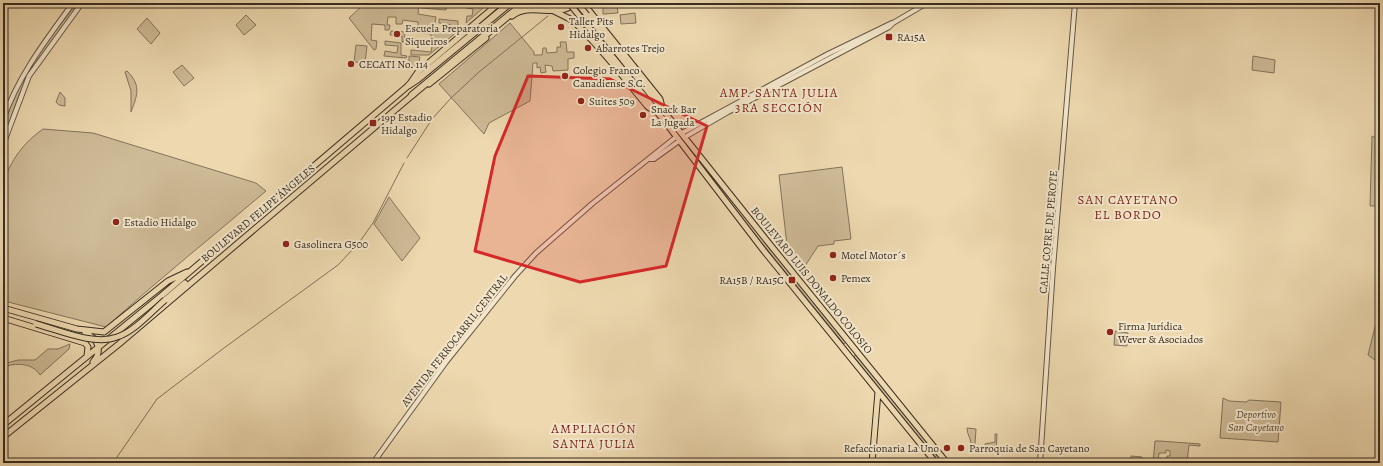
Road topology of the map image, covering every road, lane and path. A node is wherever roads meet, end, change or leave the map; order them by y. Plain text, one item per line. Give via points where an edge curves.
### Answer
1 (73, 3) edge
2 (82, 3) edge
3 (499, 3) edge
4 (510, 3) edge
5 (524, 3) edge
6 (538, 3) edge
7 (569, 3) edge
8 (576, 3) edge
9 (583, 3) edge
10 (926, 3) edge
11 (1075, 3) edge
12 (550, 11) junction
13 (517, 13) junction
14 (590, 13) junction
15 (576, 24) junction
16 (409, 85) junction
17 (412, 96) junction
18 (652, 101) junction
19 (660, 112) junction
20 (3, 120) edge
21 (683, 135) junction
22 (677, 139) junction
23 (342, 143) junction
24 (3, 145) edge
25 (348, 151) junction
26 (192, 269) junction
27 (195, 279) junction
28 (3, 308) edge
29 (3, 318) edge
30 (43, 320) junction
31 (76, 329) junction
32 (80, 341) junction
33 (98, 347) junction
34 (87, 356) junction
35 (88, 370) junction
36 (878, 392) junction
37 (3, 425) edge
38 (3, 437) edge
39 (373, 463) edge
40 (872, 463) edge
41 (936, 463) edge
42 (947, 463) edge
43 (1040, 463) edge

1 - 20 street via 23,75
2 - 24 street via 29,76
3 - 16 main road via 418,72
4 - 16 highway, BOULEVARD FELIPE ÁNGELES
5 - 13 main road via 524,7
5 - 17 highway, BOULEVARD FELIPE ÁNGELES
6 - 12 main road
7 - 18 main road, BOULEVARD LUIS DONALDO COLOSIO, bridge
8 - 12 main road via 564,10
8 - 18 main road, BOULEVARD LUIS DONALDO COLOSIO, bridge
9 - 14 main road, BOULEVARD LUIS DONALDO COLOSIO
10 - 21 street via 889,28
11 - 43 street, CALLE COFRE DE PEROTE
12 - 13 main road via 528,10
12 - 15 main road, BOULEVARD LUIS DONALDO COLOSIO
13 - 17 main road
14 - 15 main road via 585,10 577,11
14 - 19 main road, BOULEVARD LUIS DONALDO COLOSIO via 660,99
15 - 19 main road, BOULEVARD LUIS DONALDO COLOSIO via 591,38 648,107
16 - 23 main road, BOULEVARD FELIPE ÁNGELES
17 - 25 main road, BOULEVARD FELIPE ÁNGELES
18 - 19 main road, BOULEVARD LUIS DONALDO COLOSIO
19 - 21 main road, BOULEVARD LUIS DONALDO COLOSIO
19 - 22 main road, BOULEVARD LUIS DONALDO COLOSIO
21 - 42 main road, BOULEVARD LUIS DONALDO COLOSIO
22 - 36 main road, BOULEVARD LUIS DONALDO COLOSIO
22 - 39 street, AVENIDA FERROCARRIL CENTRAL via 600,198 515,276 446,362
23 - 25 main road
23 - 26 main road, BOULEVARD FELIPE ÁNGELES
25 - 27 main road, BOULEVARD FELIPE ÁNGELES
26 - 31 main road via 168,281 104,332
26 - 33 main road, BOULEVARD FELIPE ÁNGELES
27 - 29 main road, bridge via 188,281 126,332 110,339 92,339
27 - 35 main road, BOULEVARD FELIPE ÁNGELES
28 - 30 main road
29 - 32 main road
30 - 31 main road
30 - 32 main road via 83,334 84,338
31 - 33 main road via 90,335
32 - 34 main road via 87,345
33 - 34 main road, BOULEVARD FELIPE ÁNGELES
33 - 35 main road via 98,357
34 - 37 main road, BOULEVARD FELIPE ÁNGELES
35 - 38 main road, BOULEVARD FELIPE ÁNGELES
36 - 40 main road
36 - 41 main road, BOULEVARD LUIS DONALDO COLOSIO

